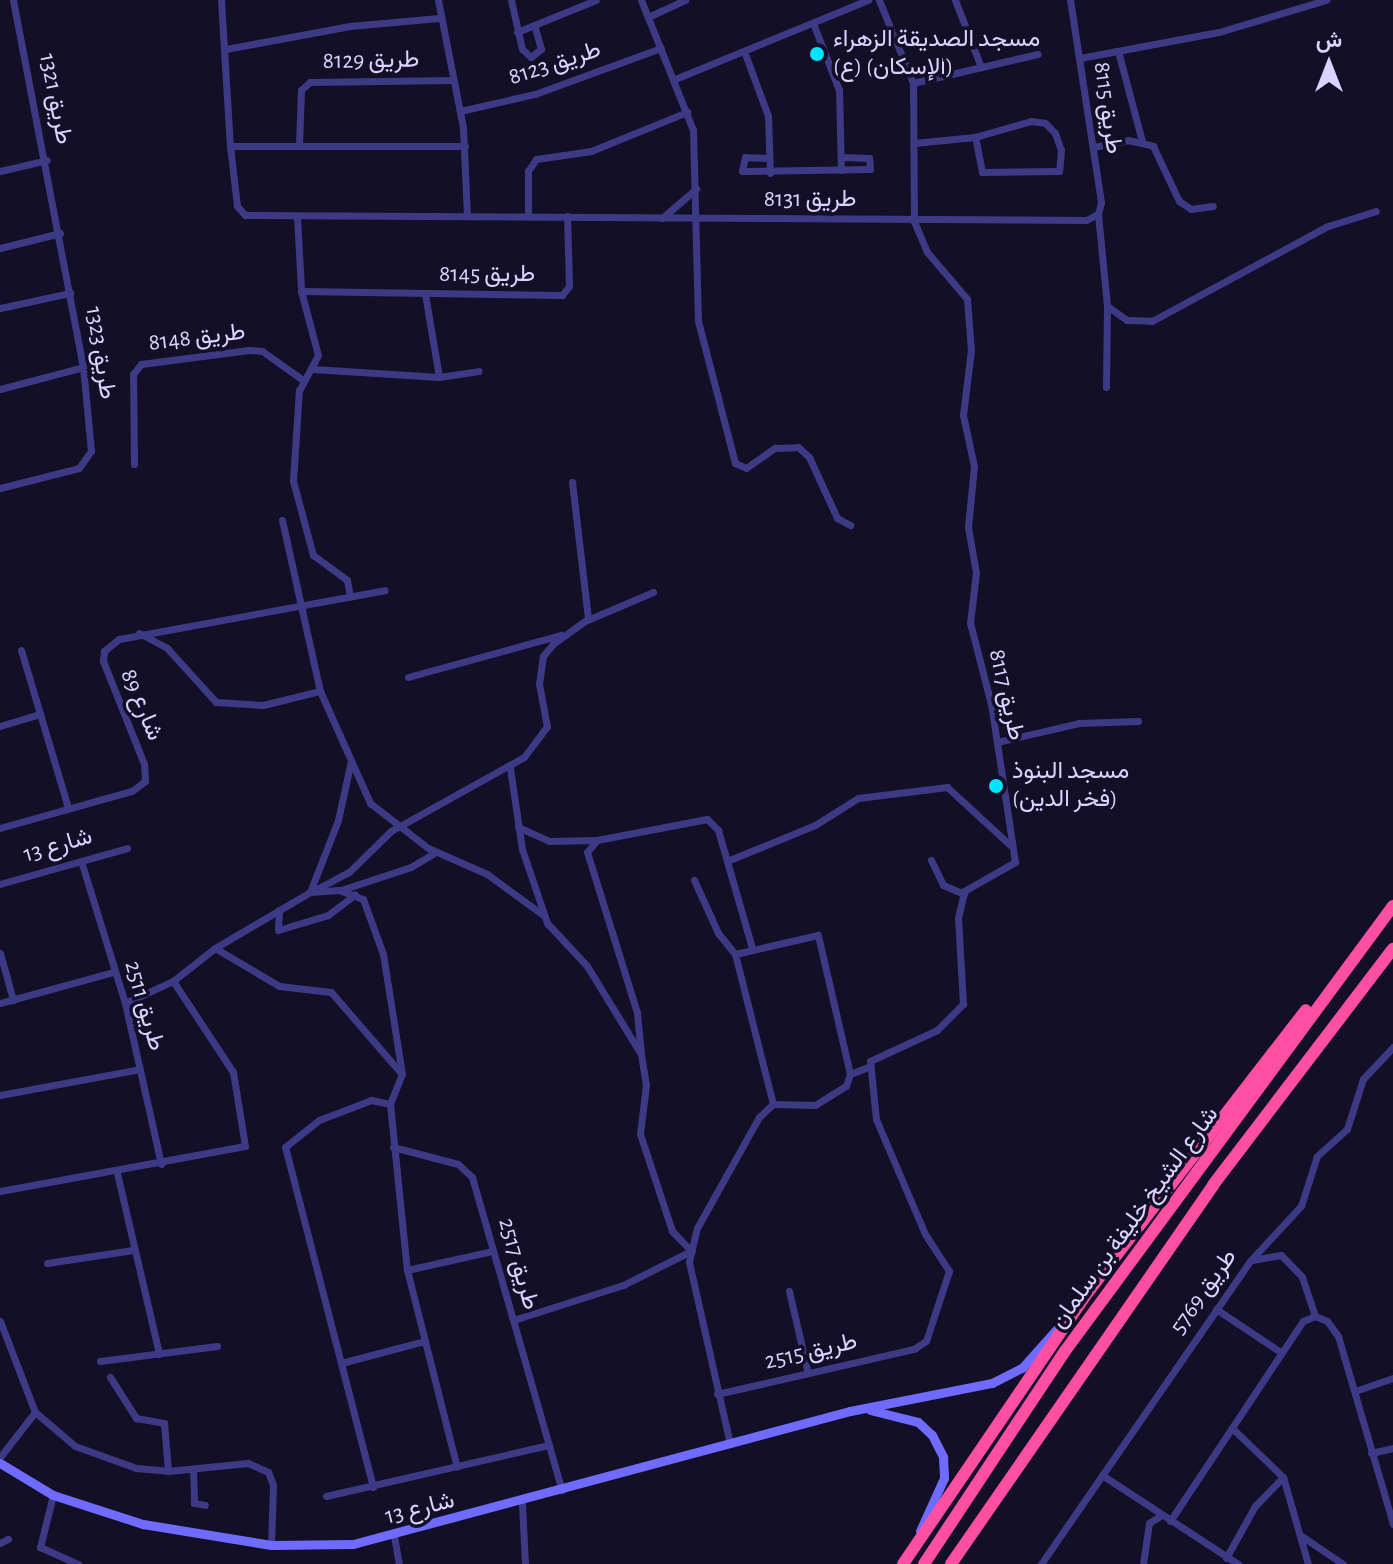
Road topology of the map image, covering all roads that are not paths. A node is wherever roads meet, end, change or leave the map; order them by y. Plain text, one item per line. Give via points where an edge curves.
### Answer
1 (13, 0) edge
2 (221, 0) edge
3 (438, 0) edge
4 (511, 0) edge
5 (596, 0) edge
6 (641, 0) edge
7 (685, 0) edge
8 (868, 0) edge
9 (879, 0) edge
10 (955, 0) edge
11 (1070, 0) edge
12 (1326, 0) edge
13 (648, 17) junction
14 (439, 18) junction
15 (813, 23) junction
16 (534, 25) junction
17 (517, 32) junction
18 (661, 48) junction
19 (226, 49) junction
20 (744, 51) junction
21 (1118, 51) junction
22 (1038, 54) dead end
23 (1080, 58) junction
24 (981, 67) junction
25 (675, 79) junction
26 (453, 80) junction
27 (913, 83) junction
28 (460, 111) junction
29 (687, 112) junction
30 (975, 137) junction
31 (1142, 141) junction
32 (914, 143) junction
33 (230, 146) junction
34 (299, 146) junction
35 (465, 146) junction
36 (1093, 147) junction
37 (841, 157) junction
38 (769, 158) junction
39 (47, 160) junction
40 (841, 170) junction
41 (0, 171) edge
42 (770, 173) junction
43 (696, 189) junction
44 (1213, 206) dead end
45 (1376, 211) dead end
46 (528, 215) junction
47 (297, 216) junction
48 (467, 216) junction
49 (567, 216) junction
50 (1095, 217) junction
51 (660, 219) junction
52 (697, 220) junction
53 (914, 221) junction
54 (60, 233) junction
55 (0, 248) edge
56 (301, 291) junction
57 (70, 293) junction
58 (425, 294) junction
59 (1107, 306) junction
60 (0, 308) edge
61 (83, 367) junction
62 (313, 369) junction
63 (479, 371) dead end
64 (439, 377) junction
65 (303, 380) junction
66 (1106, 387) dead end
67 (0, 389) edge
68 (134, 464) dead end
69 (572, 482) dead end
70 (0, 488) edge
71 (282, 520) dead end
72 (850, 525) dead end
73 (385, 590) dead end
74 (653, 592) dead end
75 (350, 597) junction
76 (300, 607) junction
77 (588, 619) junction
78 (137, 633) junction
79 (564, 634) junction
80 (21, 650) dead end
81 (408, 677) dead end
82 (320, 691) junction
83 (40, 714) junction
84 (1138, 721) dead end
85 (0, 726) edge
86 (997, 742) junction
87 (351, 761) junction
88 (510, 768) junction
89 (68, 808) junction
90 (400, 826) junction
91 (518, 827) junction
92 (0, 828) edge
93 (597, 840) junction
94 (1012, 846) junction
95 (127, 848) dead end
96 (436, 852) junction
97 (931, 860) dead end
98 (81, 861) junction
99 (727, 861) junction
100 (694, 880) dead end
101 (0, 884) edge
102 (339, 890) junction
103 (310, 892) junction
104 (964, 894) junction
105 (355, 895) junction
106 (1393, 906) edge
107 (279, 910) junction
108 (545, 916) junction
109 (215, 948) junction
110 (752, 948) junction
111 (1362, 948) junction
112 (1393, 949) edge
113 (0, 953) edge
114 (735, 954) junction
115 (113, 972) junction
116 (173, 981) junction
117 (13, 1000) junction
118 (0, 1003) edge
119 (125, 1003) junction
120 (1393, 1047) edge
121 (641, 1054) junction
122 (871, 1066) junction
123 (140, 1069) junction
124 (402, 1074) junction
125 (850, 1074) junction
126 (0, 1095) edge
127 (390, 1104) junction
128 (773, 1104) junction
129 (393, 1147) junction
130 (161, 1164) junction
131 (117, 1173) junction
132 (0, 1191) edge
133 (133, 1250) junction
134 (493, 1251) junction
135 (691, 1251) junction
136 (1250, 1261) junction
137 (47, 1263) dead end
138 (407, 1270) junction
139 (789, 1291) dead end
140 (1088, 1292) junction
141 (1216, 1309) junction
142 (1315, 1316) junction
143 (513, 1320) junction
144 (0, 1321) edge
145 (425, 1341) junction
146 (217, 1346) dead end
147 (1282, 1353) junction
148 (159, 1354) junction
149 (100, 1361) dead end
150 (341, 1363) junction
151 (808, 1373) junction
152 (110, 1377) dead end
153 (1393, 1378) edge
154 (1355, 1391) junction
155 (717, 1394) junction
156 (850, 1411) junction
157 (35, 1412) junction
158 (1232, 1428) junction
159 (730, 1444) junction
160 (549, 1445) junction
161 (1393, 1448) edge
162 (1371, 1453) junction
163 (0, 1460) edge
164 (457, 1467) junction
165 (193, 1469) junction
166 (168, 1471) junction
167 (1102, 1475) junction
168 (1283, 1477) junction
169 (373, 1487) junction
170 (562, 1490) junction
171 (53, 1495) junction
172 (326, 1496) dead end
173 (522, 1503) junction
174 (205, 1505) dead end
175 (1162, 1515) junction
176 (1170, 1521) junction
177 (1393, 1524) edge
178 (1300, 1535) junction
179 (394, 1536) junction
180 (271, 1545) junction
181 (1226, 1558) junction
182 (904, 1562) edge
183 (78, 1564) edge
184 (399, 1564) edge
185 (525, 1564) edge
186 (924, 1564) edge
187 (951, 1564) edge
188 (1041, 1564) edge
189 (1143, 1564) edge
190 (1238, 1564) edge
191 (1308, 1564) edge
192 (1343, 1564) edge

1 - 39 street, طريق 1321
2 - 19 street
3 - 14 street, طريق 8129
4 - 17 street
5 - 16 street
6 - 13 street
7 - 13 street
8 - 15 street
9 - 27 street, طريق 8117
10 - 24 street
11 - 23 street, طريق 8115
12 - 21 street via 1219,32
13 - 18 street
14 - 19 street via 350,26
14 - 26 street, طريق 8129
15 - 20 street
15 - 37 street via 836,78
16 - 17 street
16 - 17 street via 541,45 535,56 524,53
18 - 25 street
18 - 28 street, طريق 8123 via 535,94
19 - 33 street
20 - 25 street
20 - 38 street via 766,106
21 - 23 street
21 - 31 street
22 - 24 street
23 - 36 street, طريق 8115
24 - 27 street
25 - 29 street
26 - 28 street, طريق 8129
26 - 34 street, طريق 8129 via 310,82 301,90
27 - 32 street, طريق 8117
28 - 35 street, طريق 8129
29 - 43 street
29 - 46 street via 600,148 536,159 528,171
30 - 30 street via 979,167 985,173 1048,174 1062,166 1059,141 1045,123 1031,121
30 - 32 street
31 - 36 street
31 - 44 street via 1160,153 1183,206
32 - 53 street, طريق 8117
33 - 34 street
33 - 47 street, طريق 8131 via 240,213
34 - 35 street
35 - 48 street, طريق 8129
36 - 50 street, طريق 8115
37 - 40 street
37 - 40 street via 871,162 867,171
38 - 42 street
38 - 42 street via 745,157 742,170
39 - 41 street, طريق 1321
39 - 54 street, طريق 1323
40 - 42 street
43 - 51 street
43 - 52 street
45 - 59 street via 1328,226 1152,321 1127,320
46 - 48 street, طريق 8131
46 - 49 street, طريق 8131
47 - 48 street, طريق 8131
47 - 56 street
49 - 51 street, طريق 8131
49 - 58 street, طريق 8145 via 566,293
50 - 53 street, طريق 8131
50 - 59 street, طريق 8115
51 - 52 street, طريق 8131
52 - 53 street, طريق 8131
52 - 72 street via 698,321 735,463 746,468 775,448 798,447 809,457 837,518
53 - 86 street, طريق 8117 via 927,252 967,299 971,350 963,415 974,466 968,527 976,573 970,623
54 - 55 street
54 - 57 street, طريق 1323
56 - 58 street, طريق 8145
56 - 62 street via 317,350
57 - 60 street
57 - 61 street, طريق 1323
58 - 64 street, طريق 8145
59 - 66 street, طريق 8115
61 - 67 street
61 - 70 street, طريق 1323 via 91,440 88,461 79,468
62 - 64 street
62 - 65 street
63 - 64 street
65 - 68 street, طريق 8148 via 262,351 141,364 133,374
65 - 75 street via 293,481 313,555 347,580
69 - 77 street
71 - 76 street
73 - 75 street
74 - 77 street
75 - 76 street
76 - 78 street
76 - 82 street
77 - 79 street
78 - 82 street via 167,648 216,702 263,705
78 - 89 street, شارع 89 via 110,645 103,661 144,764 145,781
79 - 81 street
79 - 88 street via 540,668 547,727
80 - 83 street
82 - 87 street
83 - 85 street
83 - 89 street
84 - 86 street via 1079,723
86 - 94 street, طريق 8117
87 - 90 street via 370,803
87 - 103 street via 338,820
88 - 90 street
88 - 91 street
89 - 92 street
90 - 96 street
90 - 103 street via 349,872
91 - 93 street via 549,841
91 - 108 street
93 - 99 street via 701,818 718,830
93 - 121 street via 587,852 637,1013
94 - 99 street via 947,787 858,798 815,825
94 - 104 street via 1012,868 968,885
95 - 98 street, شارع 13
96 - 102 street via 411,867
96 - 108 street via 487,874
97 - 104 street via 943,885
98 - 101 street, شارع 13
98 - 115 street, طريق 2511
99 - 110 street
100 - 114 street via 718,933
102 - 103 street
102 - 105 street
103 - 107 street
104 - 122 street via 958,918 963,1004 925,1037 873,1056
105 - 107 street via 328,915 278,930
105 - 124 street via 363,899 383,954
106 - 111 highway, شارع الشيخ خليفة بن سلمان
107 - 109 street
108 - 121 street via 587,966 624,1034
109 - 116 street
109 - 124 street via 279,986 331,992
110 - 114 street
110 - 125 street via 818,935
111 - 140 highway via 1266,1059
111 - 186 highway, شارع الشيخ خليفة بن سلمان via 1065,1351
112 - 187 highway, شارع الشيخ خليفة بن سلمان via 1213,1185
113 - 117 street
114 - 128 street
115 - 117 street
115 - 119 street, طريق 2511
116 - 119 street
116 - 130 street, طريق 2511 via 233,1072 248,1141 240,1151
117 - 118 street
119 - 123 street, طريق 2511
120 - 136 street, طريق 5769 via 1363,1079 1347,1129 1317,1156 1301,1206
121 - 135 street via 646,1085 640,1134 672,1231
122 - 125 street
122 - 151 street, طريق 2515 via 876,1119 925,1234 949,1271 926,1341 914,1349
123 - 126 street
123 - 130 street, طريق 2511
124 - 127 street
125 - 128 street via 846,1086 815,1105
127 - 129 street
127 - 150 street via 371,1100 319,1120 285,1147
128 - 135 street via 736,1150
129 - 134 street, طريق 2517 via 466,1170 476,1186
129 - 138 street
130 - 131 street, طريق 2511
131 - 132 street, طريق 2511
131 - 133 street
133 - 137 street
133 - 148 street
134 - 138 street
134 - 143 street, طريق 2517
135 - 143 street via 613,1289
135 - 155 street
136 - 141 street, طريق 5769
136 - 142 street via 1281,1255 1302,1277
138 - 145 street
139 - 151 street
140 - 156 street, شارع 13 via 1022,1368 1006,1378
140 - 182 highway
141 - 147 street
141 - 167 street, طريق 5769
142 - 147 street via 1303,1321
142 - 154 street via 1332,1327
143 - 160 street, طريق 2517
144 - 157 street
145 - 150 street
145 - 164 street
146 - 148 street
147 - 158 street
148 - 149 street
150 - 169 street
151 - 155 street, طريق 2515
152 - 166 street via 136,1418 164,1423
153 - 154 street
154 - 162 street
155 - 159 street
156 - 159 street, شارع 13
156 - 182 street, شارع 13 via 910,1418 932,1435 943,1457 936,1499
157 - 163 street
157 - 166 street via 75,1446 104,1459
158 - 168 street
158 - 176 street
159 - 170 street, شارع 13
160 - 164 street
160 - 170 street, طريق 2517
161 - 162 street
162 - 177 street
163 - 171 street, شارع 13
164 - 169 street
165 - 166 street
165 - 174 street via 194,1503
165 - 180 street via 248,1463 268,1472 273,1485
167 - 175 street
167 - 188 street, طريق 5769
168 - 178 street
168 - 181 street via 1255,1506
169 - 172 street
170 - 173 street, شارع 13
171 - 180 street, شارع 13 via 143,1524
171 - 183 street via 40,1547
173 - 179 street, شارع 13
173 - 185 street
175 - 176 street
175 - 189 street via 1149,1523
176 - 181 street
178 - 191 street
178 - 192 street
179 - 180 street, شارع 13 via 309,1548
179 - 184 street
181 - 190 street

